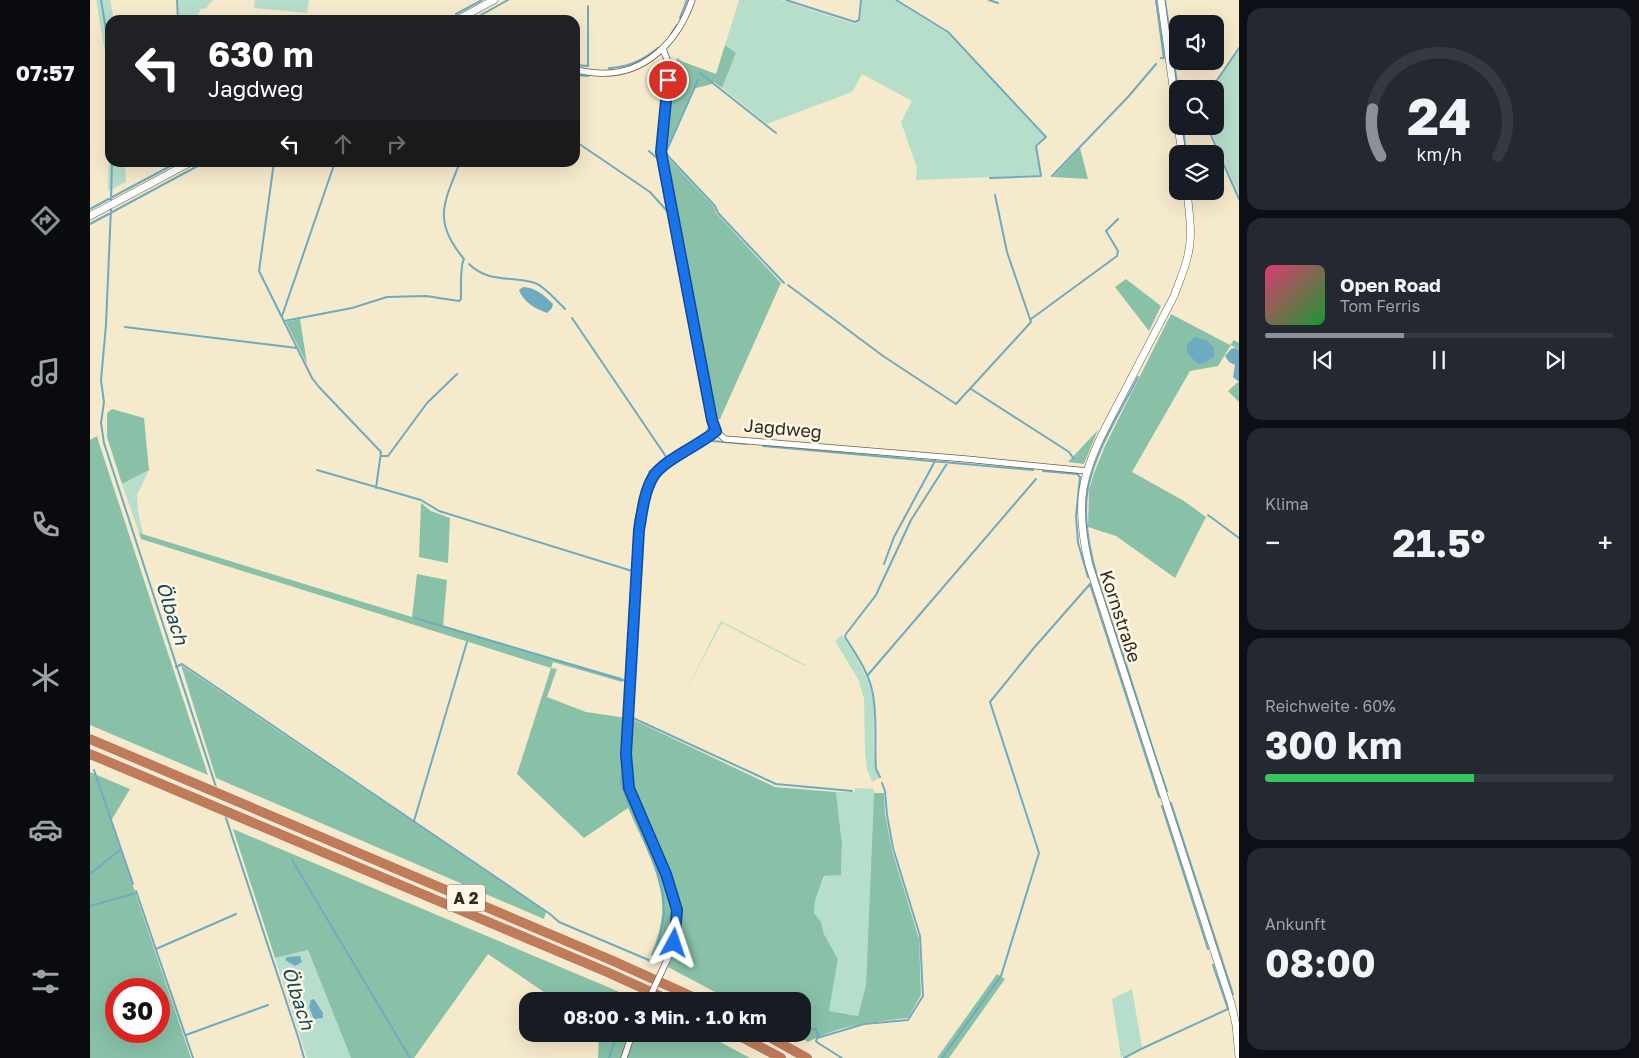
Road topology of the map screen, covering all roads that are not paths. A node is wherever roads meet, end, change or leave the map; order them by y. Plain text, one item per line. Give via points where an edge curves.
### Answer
1 (494, 0) edge
2 (692, 0) edge
3 (1161, 0) edge
4 (466, 15) edge
5 (663, 49) junction
6 (580, 71) edge
7 (1172, 80) edge
8 (182, 167) edge
9 (1188, 200) edge
10 (90, 216) edge
11 (716, 431) junction
12 (1087, 471) junction
13 (90, 739) edge
14 (90, 754) edge
15 (651, 992) edge
16 (652, 992) edge
17 (682, 992) edge
18 (629, 1042) edge
19 (751, 1042) edge
20 (778, 1042) edge
21 (624, 1058) edge
22 (780, 1058) edge
23 (807, 1058) edge
24 (1239, 1058) edge

1 - 4 street
2 - 5 street via 673,38
3 - 7 street
5 - 6 street via 636,67 600,74
5 - 11 street via 668,62 668,80 661,152
8 - 10 street
9 - 12 street, Kornstraße via 1190,232 1184,271
11 - 12 street, Jagdweg via 725,439
11 - 16 street, bridge via 653,476 639,530 626,754 629,788 666,874 677,910 674,943
12 - 24 street, Kornstraße via 1081,512 1089,565 1231,1003
13 - 17 highway, A 2
14 - 15 highway, A 2
18 - 21 street
19 - 22 highway
20 - 23 highway

